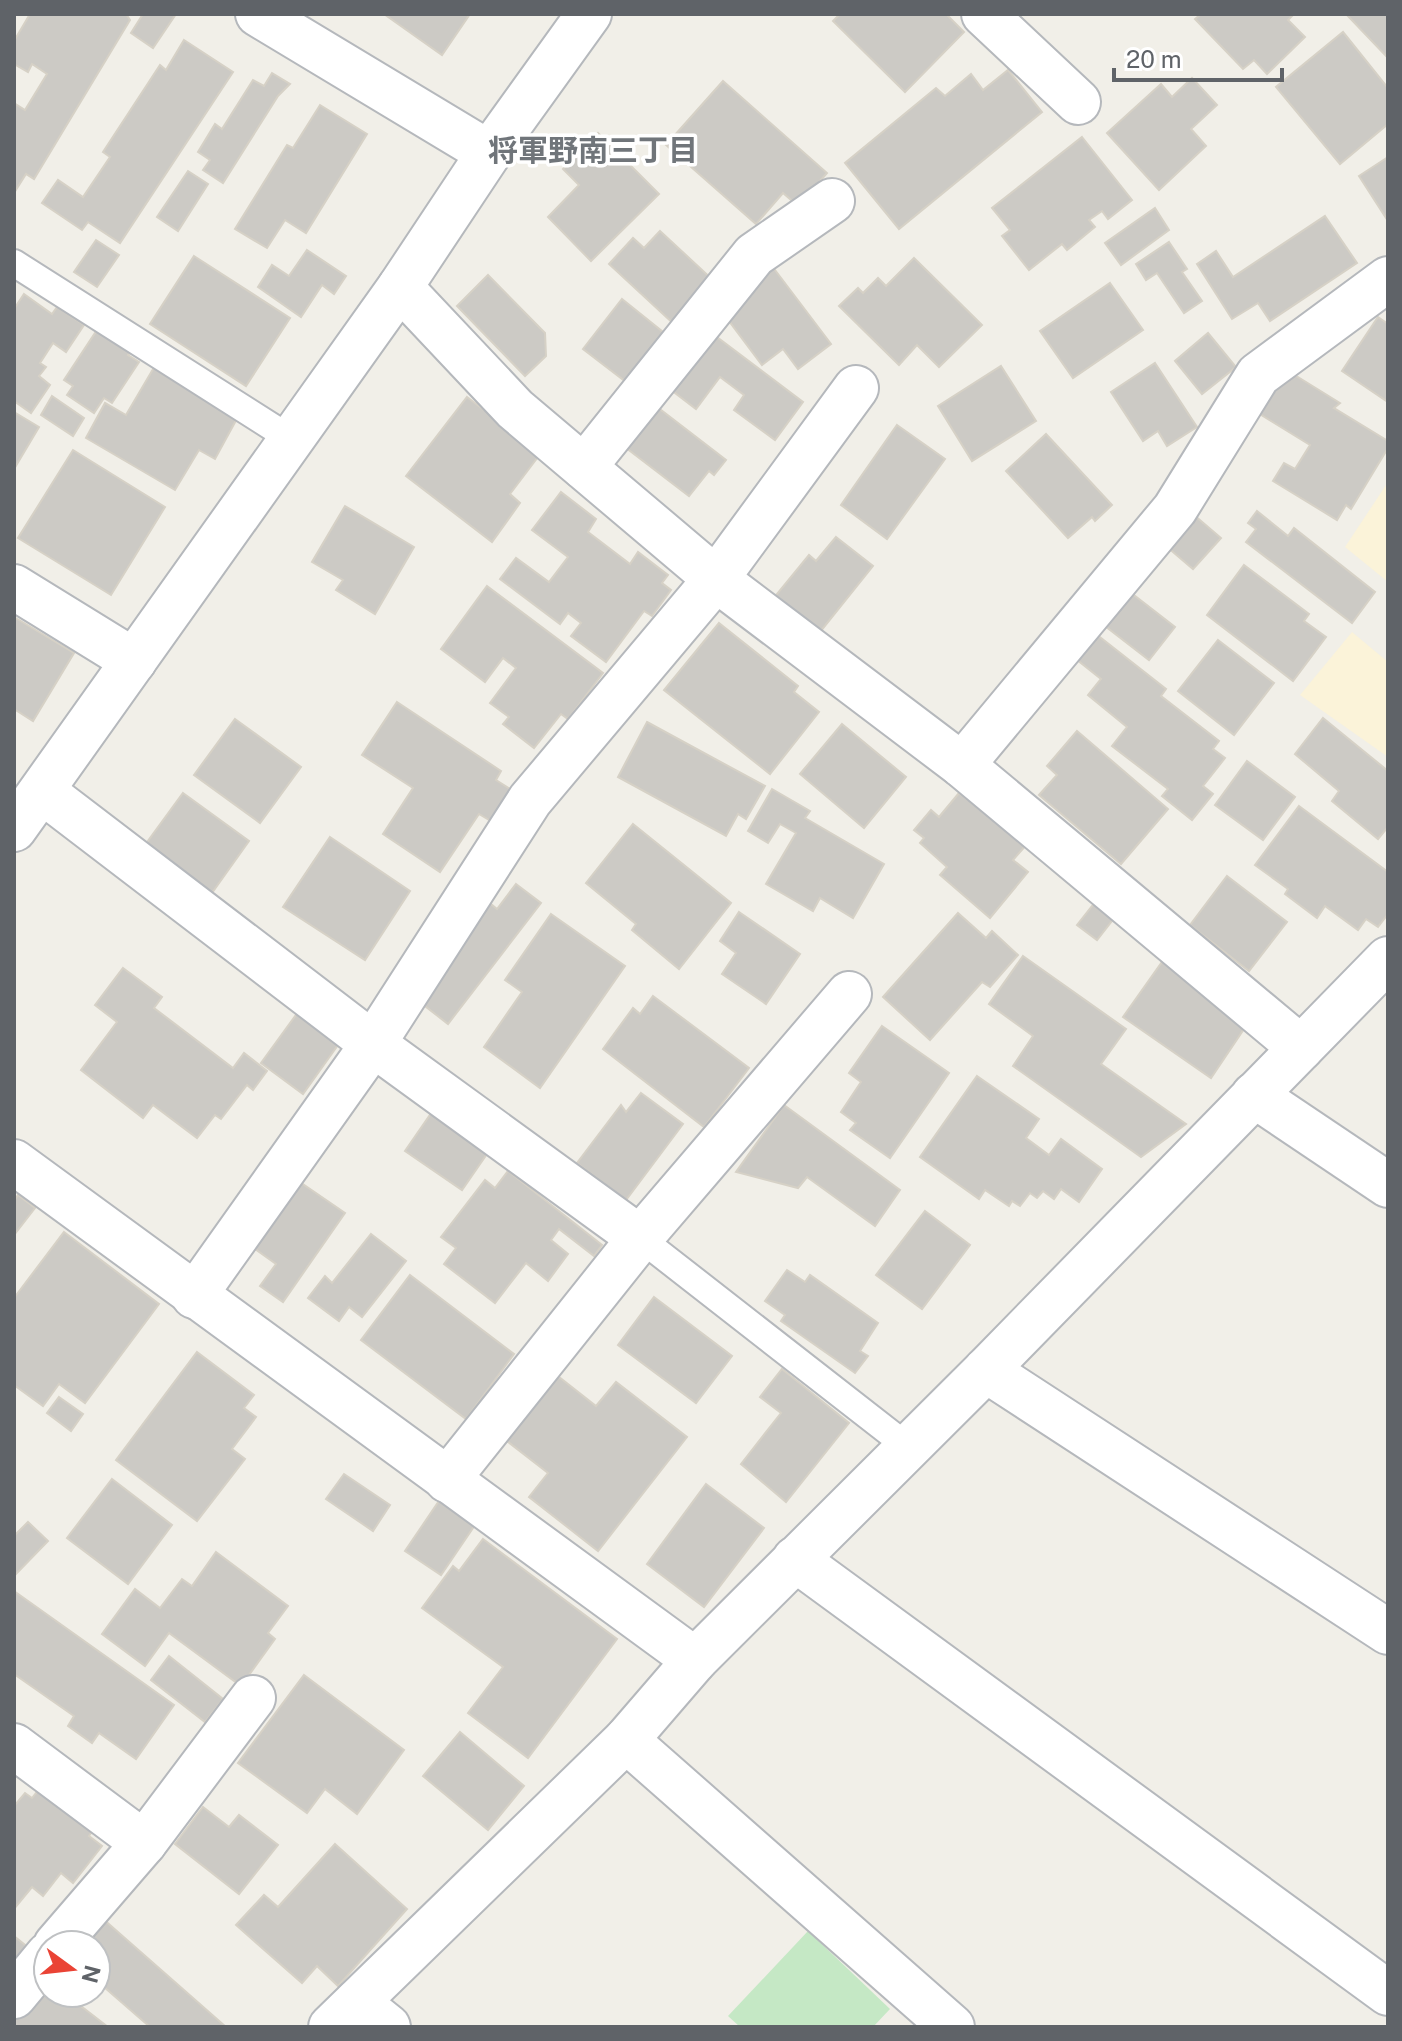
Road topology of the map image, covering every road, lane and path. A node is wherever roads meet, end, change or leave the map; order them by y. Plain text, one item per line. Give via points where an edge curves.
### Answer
1 (258, 14) edge
2 (589, 14) edge
3 (984, 14) edge
4 (1078, 102) dead end
5 (489, 153) junction
6 (832, 201) dead end
7 (14, 263) edge
8 (1388, 279) edge
9 (400, 287) junction
10 (856, 388) dead end
11 (291, 439) junction
12 (584, 467) junction
13 (716, 579) junction
14 (14, 587) edge
15 (134, 661) junction
16 (962, 765) junction
17 (42, 791) junction
18 (14, 829) edge
19 (1388, 959) edge
20 (849, 994) dead end
21 (373, 1044) junction
22 (1301, 1048) junction
23 (1254, 1095) junction
24 (14, 1162) edge
25 (1388, 1185) edge
26 (640, 1238) junction
27 (194, 1296) junction
28 (986, 1370) junction
29 (908, 1447) junction
30 (447, 1480) junction
31 (795, 1559) junction
32 (1388, 1632) edge
33 (695, 1660) junction
34 (253, 1698) dead end
35 (626, 1740) junction
36 (14, 1746) edge
37 (144, 1843) junction
38 (70, 1929) edge
39 (32, 1974) edge
40 (1388, 1993) edge
41 (14, 1996) edge
42 (359, 2019) edge
43 (952, 2027) edge

1 - 5 street
2 - 5 street
3 - 4 street
5 - 9 street
6 - 12 street via 754,255
7 - 11 lane
8 - 16 street via 1258,375 1175,509
9 - 11 street
9 - 12 street via 515,409
10 - 13 street
11 - 15 street
12 - 13 street
13 - 16 street
13 - 21 street via 530,800
14 - 15 street
15 - 17 street
16 - 22 street
17 - 18 street
17 - 21 street
19 - 22 street
20 - 26 street
21 - 26 street
21 - 27 street
22 - 23 street
23 - 25 street
23 - 28 street
24 - 27 street
26 - 29 lane
26 - 30 street
27 - 30 street
28 - 29 street
28 - 32 street
29 - 31 street
30 - 33 street
31 - 33 street
31 - 40 street
33 - 35 street
34 - 37 street
35 - 42 street
35 - 43 street
36 - 37 street
37 - 38 street
39 - 41 street

